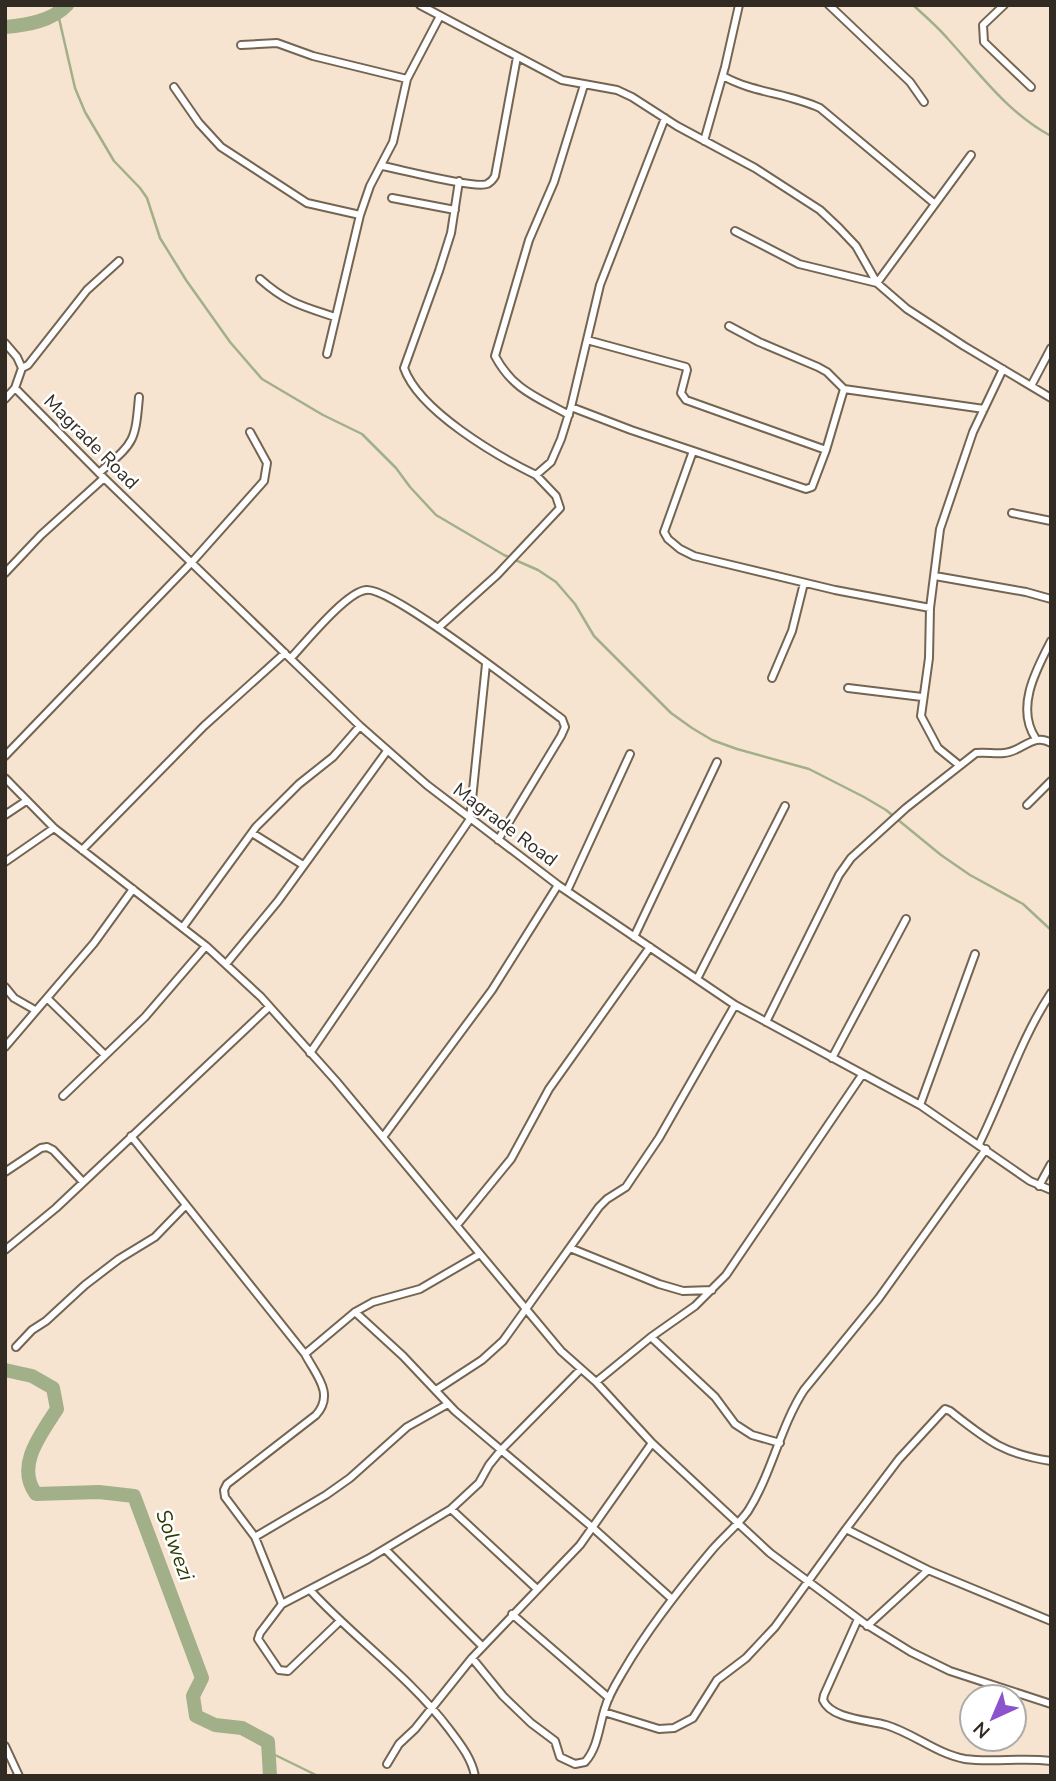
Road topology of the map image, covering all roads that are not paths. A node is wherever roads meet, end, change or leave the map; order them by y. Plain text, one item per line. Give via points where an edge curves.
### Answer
1 (420, 5) edge
2 (739, 5) edge
3 (829, 5) edge
4 (1004, 5) edge
5 (440, 16) junction
6 (241, 45) dead end
7 (517, 57) junction
8 (723, 76) junction
9 (408, 79) junction
10 (584, 85) junction
11 (174, 87) dead end
12 (1031, 87) dead end
13 (924, 102) dead end
14 (665, 118) junction
15 (704, 141) junction
16 (971, 155) dead end
17 (382, 166) junction
18 (459, 181) junction
19 (392, 198) dead end
20 (935, 204) junction
21 (454, 209) junction
22 (360, 215) junction
23 (735, 231) dead end
24 (119, 261) dead end
25 (260, 279) dead end
26 (877, 283) junction
27 (335, 317) junction
28 (729, 326) dead end
29 (587, 340) junction
30 (5, 343) edge
31 (1051, 348) edge
32 (327, 354) dead end
33 (22, 368) junction
34 (1003, 369) junction
35 (1031, 386) junction
36 (15, 388) junction
37 (844, 389) junction
38 (139, 397) dead end
39 (1051, 398) edge
40 (5, 399) edge
41 (572, 407) junction
42 (984, 409) junction
43 (569, 415) junction
44 (250, 432) dead end
45 (826, 450) junction
46 (693, 451) junction
47 (102, 475) junction
48 (536, 475) junction
49 (1012, 513) dead end
50 (1051, 522) edge
51 (192, 562) junction
52 (5, 573) edge
53 (934, 576) junction
54 (804, 583) junction
55 (1051, 599) edge
56 (930, 608) junction
57 (439, 628) junction
58 (1051, 641) edge
59 (288, 656) junction
60 (486, 664) junction
61 (772, 678) dead end
62 (848, 688) dead end
63 (922, 697) junction
64 (360, 726) junction
65 (1036, 739) junction
66 (1051, 743) edge
67 (387, 751) junction
68 (630, 754) dead end
69 (5, 757) edge
70 (717, 762) dead end
71 (959, 765) junction
72 (5, 778) edge
73 (1051, 781) edge
74 (26, 802) junction
75 (1027, 805) dead end
76 (785, 806) dead end
77 (5, 815) edge
78 (470, 819) junction
79 (54, 828) junction
80 (252, 833) junction
81 (498, 840) junction
82 (82, 850) junction
83 (5, 862) edge
84 (303, 865) junction
85 (558, 885) junction
86 (133, 889) junction
87 (567, 891) junction
88 (906, 919) dead end
89 (183, 927) junction
90 (634, 937) junction
91 (206, 946) junction
92 (650, 947) junction
93 (975, 954) dead end
94 (226, 964) junction
95 (697, 979) junction
96 (5, 987) edge
97 (1051, 993) edge
98 (47, 998) junction
99 (735, 1005) junction
100 (269, 1007) junction
101 (35, 1010) junction
102 (766, 1022) junction
103 (5, 1047) edge
104 (310, 1053) junction
105 (105, 1055) junction
106 (832, 1058) junction
107 (862, 1075) junction
108 (63, 1096) dead end
109 (920, 1105) junction
110 (131, 1136) junction
111 (383, 1137) junction
112 (982, 1146) junction
113 (1051, 1164) edge
114 (5, 1172) edge
115 (83, 1182) junction
116 (1039, 1186) junction
117 (1051, 1190) edge
118 (186, 1205) junction
119 (457, 1225) junction
120 (570, 1248) junction
121 (5, 1250) edge
122 (480, 1254) junction
123 (712, 1290) junction
124 (527, 1310) junction
125 (355, 1312) junction
126 (651, 1337) junction
127 (16, 1347) dead end
128 (305, 1354) junction
129 (580, 1370) junction
130 (596, 1382) junction
131 (436, 1390) junction
132 (448, 1404) junction
133 (652, 1443) junction
134 (780, 1443) junction
135 (502, 1449) junction
136 (1051, 1461) edge
137 (451, 1509) junction
138 (737, 1523) junction
139 (592, 1527) junction
140 (846, 1529) junction
141 (255, 1537) junction
142 (385, 1549) junction
143 (928, 1570) junction
144 (808, 1583) junction
145 (537, 1589) junction
146 (311, 1591) junction
147 (672, 1599) junction
148 (282, 1604) junction
149 (512, 1614) junction
150 (858, 1619) junction
151 (340, 1621) junction
152 (1051, 1621) edge
153 (867, 1626) junction
154 (482, 1646) junction
155 (472, 1658) junction
156 (609, 1698) junction
157 (1051, 1704) edge
158 (432, 1707) junction
159 (604, 1712) junction
160 (5, 1745) edge
161 (1051, 1761) edge
162 (387, 1764) dead end
163 (19, 1776) edge
164 (475, 1776) edge

1 - 5 street
2 - 8 street
3 - 13 street via 910,82
4 - 12 street via 983,25 984,42
5 - 7 street
5 - 9 street
6 - 9 street via 277,43
7 - 10 street via 562,80
7 - 18 street via 495,176 485,185
8 - 15 street
8 - 20 street via 748,88 820,108
9 - 17 street via 400,119
10 - 14 street via 617,90
10 - 43 street via 554,182 529,240 495,356 516,385
11 - 22 street via 221,147 307,203
14 - 15 street
14 - 29 street via 600,285
15 - 26 street via 820,210 856,246
16 - 20 street
17 - 18 street
17 - 22 street
18 - 21 street
19 - 21 street
20 - 26 street
21 - 48 street via 451,233 404,368 429,403 454,425
22 - 27 street
23 - 26 street via 799,264
24 - 33 street via 87,290
25 - 27 street via 293,304
26 - 34 street via 906,309
27 - 32 street
28 - 37 street via 818,367
29 - 41 street
29 - 45 street via 686,367 681,393 686,400
30 - 33 street
31 - 35 street
33 - 36 street
34 - 35 street
34 - 42 street
35 - 39 street
36 - 40 street
36 - 47 street, Magrade Road
37 - 42 street
37 - 45 street
38 - 47 street via 134,438
41 - 43 street
41 - 46 street
42 - 53 street via 940,528
43 - 48 street via 551,461
44 - 51 street via 267,463 264,481
45 - 46 street via 816,482 806,489
46 - 54 street via 666,523 668,539 694,556
47 - 51 street, Magrade Road
47 - 52 street
48 - 57 street via 556,496 560,508
49 - 50 street
51 - 59 street, Magrade Road
51 - 69 street
53 - 55 street
53 - 56 street
54 - 56 street
54 - 61 street via 792,631
56 - 63 street
57 - 59 street via 378,592 366,590 338,608
57 - 60 street
58 - 65 street via 1028,695 1027,724
59 - 64 street, Magrade Road
59 - 82 street via 204,726
60 - 78 street
60 - 81 street via 565,723
62 - 63 street
63 - 71 street via 924,726 938,748
64 - 67 street, Magrade Road
64 - 80 street
65 - 66 street
65 - 71 street via 1012,752 976,753
67 - 78 street, Magrade Road
67 - 84 street
68 - 87 street
70 - 90 street
71 - 102 street via 865,844 839,875
72 - 74 street
73 - 75 street
74 - 77 street
74 - 79 street
76 - 95 street
78 - 81 street, Magrade Road
78 - 104 street
79 - 82 street
79 - 83 street
80 - 84 street
80 - 89 street
81 - 85 street, Magrade Road
82 - 86 street
84 - 94 street
85 - 87 street, Magrade Road
85 - 111 street via 492,989
86 - 89 street
86 - 98 street
87 - 90 street, Magrade Road
88 - 106 street
89 - 91 street
90 - 92 street, Magrade Road
91 - 94 street
91 - 105 street via 145,1017
92 - 95 street, Magrade Road
92 - 119 street via 549,1089 510,1158
93 - 109 street
94 - 100 street
95 - 99 street, Magrade Road
96 - 101 street
97 - 112 street via 1030,1028
98 - 101 street
98 - 105 street
99 - 102 street, Magrade Road
99 - 120 street via 626,1187 599,1207
100 - 104 street
100 - 110 street
101 - 103 street
102 - 106 street, Magrade Road
104 - 111 street
105 - 108 street
106 - 107 street, Magrade Road
107 - 109 street, Magrade Road
107 - 123 street via 743,1252
109 - 112 street, Magrade Road
110 - 115 street
110 - 118 street
111 - 119 street
112 - 116 street, Magrade Road
112 - 134 street via 878,1298 804,1390
113 - 116 street
114 - 115 street via 47,1147
115 - 121 street
116 - 117 street, Magrade Road
118 - 127 street via 155,1237 85,1285
118 - 128 street
119 - 122 street
120 - 123 street via 682,1291
120 - 124 street
122 - 124 street
122 - 125 street via 420,1289 373,1301
123 - 126 street
124 - 129 street
124 - 131 street via 494,1350
125 - 128 street
125 - 131 street
126 - 130 street
126 - 134 street via 715,1397 735,1424 752,1435
128 - 141 street via 323,1388 323,1407 223,1490
129 - 130 street
129 - 135 street
130 - 133 street
131 - 132 street
132 - 135 street
132 - 141 street via 407,1427 326,1495
133 - 138 street
133 - 139 street
134 - 138 street via 754,1500
135 - 137 street via 479,1483
135 - 139 street
136 - 140 street via 1009,1452 945,1409
137 - 142 street
137 - 145 street
138 - 144 street
138 - 147 street
139 - 145 street
139 - 147 street
140 - 143 street
140 - 144 street
141 - 148 street
142 - 146 street
142 - 154 street
143 - 152 street
143 - 153 street
144 - 150 street
144 - 159 street via 762,1643 717,1680 693,1718 674,1728 659,1729
145 - 149 street
146 - 148 street
146 - 151 street
147 - 156 street
148 - 151 street via 258,1639 283,1672
149 - 154 street
149 - 156 street
150 - 153 street
150 - 161 street via 824,1695 826,1706 897,1728 962,1759
151 - 158 street
153 - 157 street via 950,1671
154 - 155 street
155 - 158 street
155 - 159 street via 503,1696 551,1738 567,1762 580,1764 589,1759
156 - 159 street
158 - 162 street
158 - 164 street via 470,1758
160 - 163 street

